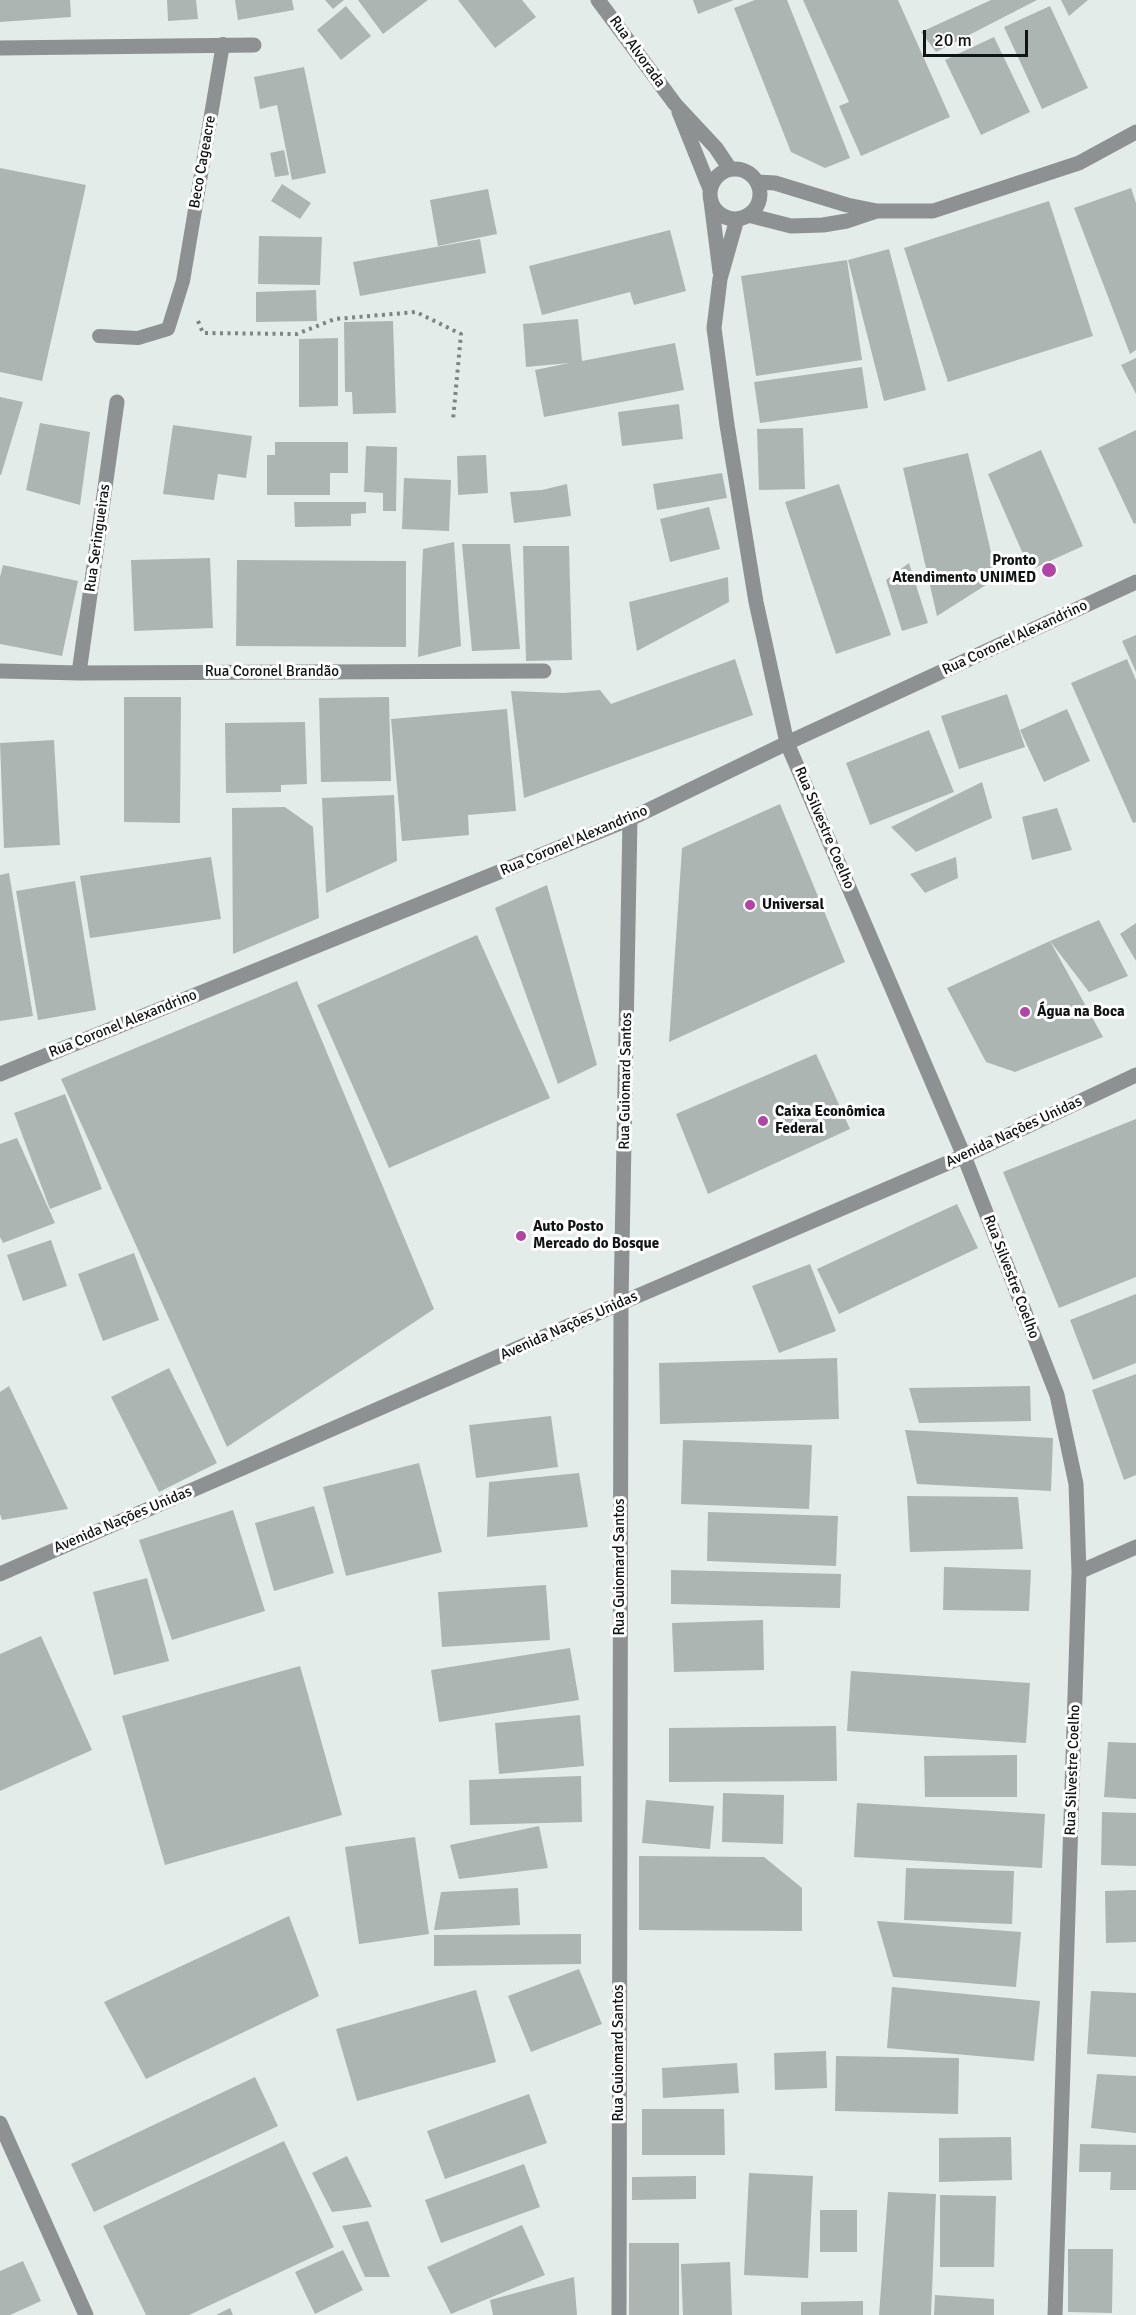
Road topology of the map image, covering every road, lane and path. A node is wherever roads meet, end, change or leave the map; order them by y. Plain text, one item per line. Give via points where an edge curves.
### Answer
1 (598, 0) edge
2 (223, 44) junction
3 (254, 45) dead end
4 (0, 48) edge
5 (675, 104) junction
6 (1136, 132) edge
7 (730, 169) junction
8 (758, 182) junction
9 (710, 195) junction
10 (877, 211) junction
11 (743, 217) junction
12 (720, 279) junction
13 (183, 281) junction
14 (99, 336) dead end
15 (117, 402) dead end
16 (453, 420) dead end
17 (1136, 582) edge
18 (0, 671) edge
19 (544, 671) dead end
20 (79, 673) junction
21 (787, 743) junction
22 (630, 819) junction
23 (0, 1074) edge
24 (1136, 1075) edge
25 (964, 1156) junction
26 (621, 1303) junction
27 (1136, 1547) edge
28 (1079, 1572) junction
29 (0, 1574) edge
30 (0, 2123) edge
31 (86, 2315) edge
32 (619, 2315) edge
33 (1055, 2315) edge

1 - 5 street, Rua Alvorada
2 - 3 street
2 - 4 street
2 - 13 lane, Beco Cageacre
5 - 7 street, Rua Alvorada
5 - 9 street, Rua Alvorada
6 - 10 street via 1079,164 933,211
7 - 8 street via 747,172
7 - 9 street via 717,176
8 - 10 street via 775,183
8 - 11 street via 759,202
9 - 11 street via 716,211 726,217
9 - 12 street, Rua Silvestre Coelho
10 - 11 street via 823,225 791,226
11 - 12 street, Rua Silvestre Coelho
12 - 21 street, Rua Silvestre Coelho via 714,328 727,425 756,602
13 - 14 lane, Beco Cageacre via 168,329 138,338
13 - 16 path via 203,333 297,334 336,319 416,312 461,334
15 - 20 street, Rua Seringueiras
17 - 21 street, Rua Coronel Alexandrino
18 - 20 street, Rua Coronel Brandão
19 - 20 street, Rua Coronel Brandão
21 - 22 street, Rua Coronel Alexandrino
21 - 25 street, Rua Silvestre Coelho
22 - 23 street, Rua Coronel Alexandrino
22 - 26 street, Rua Guiomard Santos
24 - 25 street, Avenida Nações Unidas
25 - 26 street, Avenida Nações Unidas
25 - 28 street, Rua Silvestre Coelho via 1057,1395 1076,1484
26 - 29 street, Avenida Nações Unidas
26 - 32 street, Rua Guiomard Santos
27 - 28 street
28 - 33 street, Rua Silvestre Coelho
30 - 31 street

